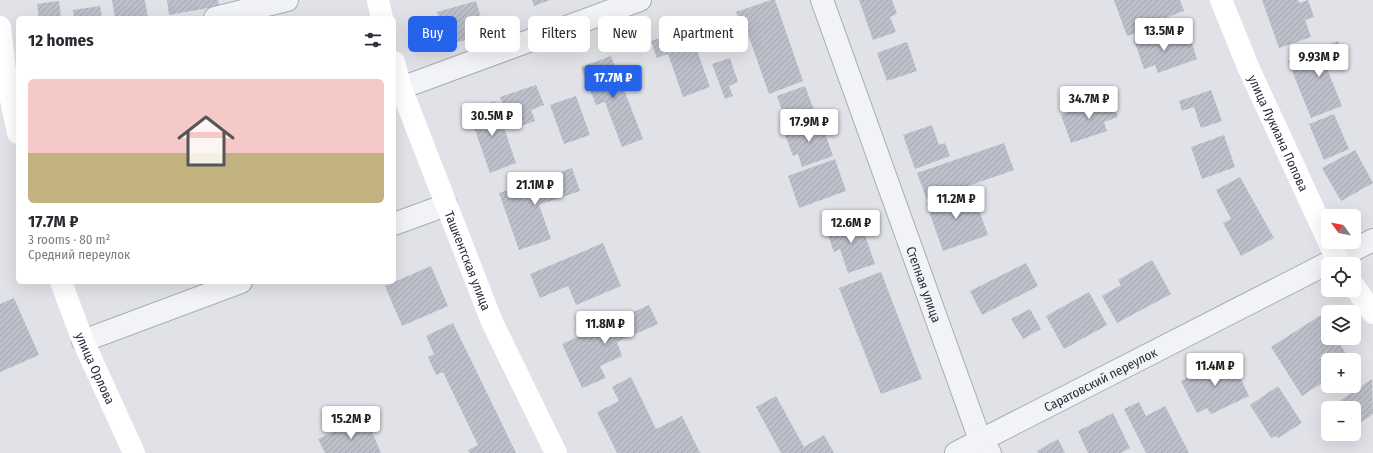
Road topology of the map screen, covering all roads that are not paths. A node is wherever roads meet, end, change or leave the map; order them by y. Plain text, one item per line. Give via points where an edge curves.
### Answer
1 (287, 0) edge
2 (378, 0) edge
3 (640, 0) edge
4 (822, 0) edge
5 (1221, 0) edge
6 (223, 16) edge
7 (382, 16) edge
8 (0, 26) edge
9 (12, 69) edge
10 (396, 69) edge
11 (401, 88) junction
12 (16, 112) edge
13 (446, 205) junction
14 (396, 223) edge
15 (1373, 240) edge
16 (1335, 257) edge
17 (1345, 257) edge
18 (1321, 270) edge
19 (62, 284) edge
20 (236, 284) edge
21 (1361, 296) edge
22 (1373, 313) edge
23 (83, 341) junction
24 (985, 447) edge
25 (134, 453) edge
26 (556, 453) edge
27 (956, 453) edge

1 - 6 street
2 - 7 street
3 - 11 street
4 - 24 street, Степная улица
5 - 16 street, улица Лукиана Попова via 1249,69
8 - 9 street
9 - 12 street
10 - 11 street, Ташкентская улица
11 - 13 street, Ташкентская улица
13 - 14 street
13 - 26 street, Ташкентская улица via 492,322
15 - 17 street, Саратовский переулок
18 - 24 street, Саратовский переулок
19 - 23 street, улица Орлова
20 - 23 street
21 - 22 street
23 - 25 street, улица Орлова
24 - 27 street, Саратовский переулок

